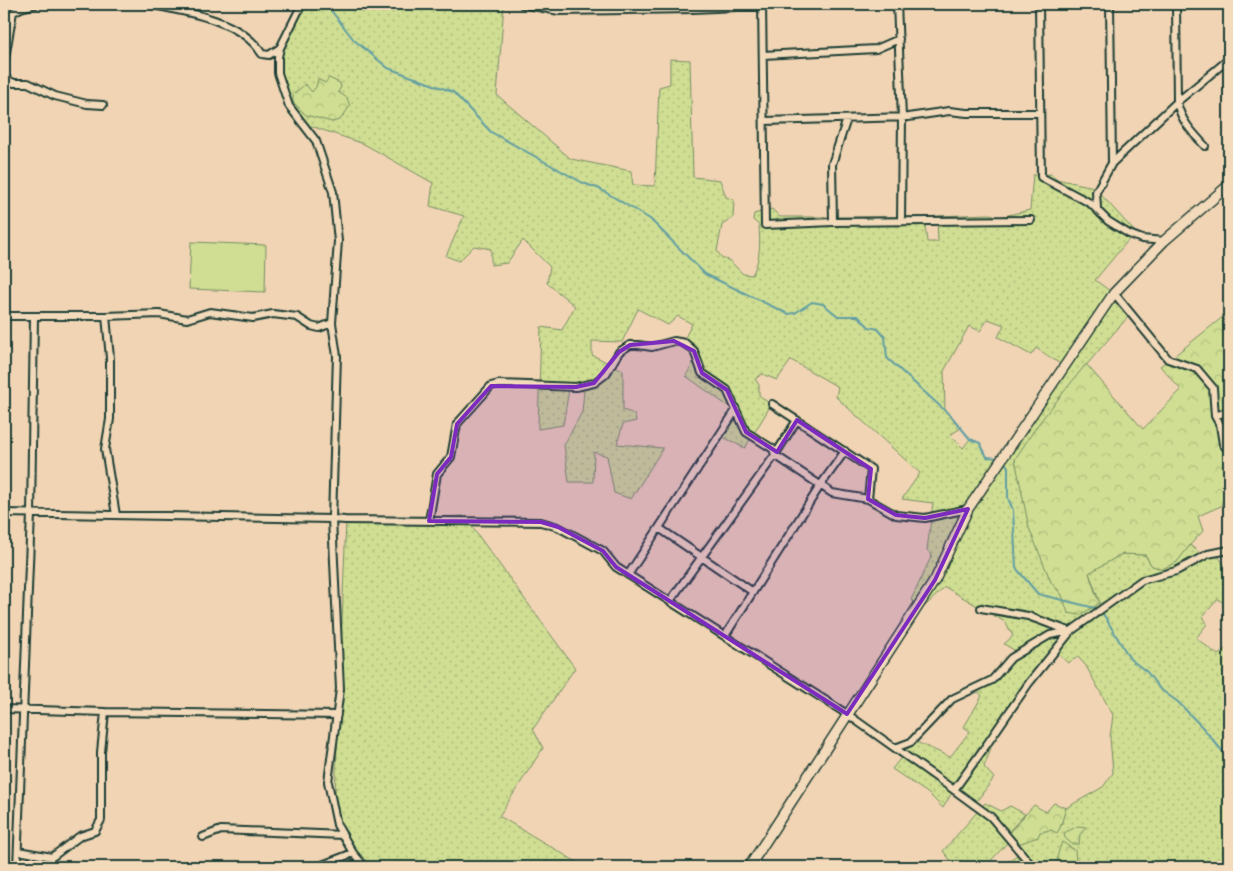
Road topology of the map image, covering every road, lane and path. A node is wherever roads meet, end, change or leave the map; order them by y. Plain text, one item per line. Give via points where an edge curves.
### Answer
1 (36, 4) edge
2 (146, 4) edge
3 (302, 4) edge
4 (522, 4) edge
5 (800, 4) edge
6 (897, 4) edge
7 (1039, 4) edge
8 (1110, 4) edge
9 (1176, 4) edge
10 (762, 5) edge
11 (693, 6) edge
12 (617, 7) edge
13 (899, 39) junction
14 (280, 48) junction
15 (763, 56) junction
16 (1229, 59) edge
17 (4, 64) edge
18 (4, 78) edge
19 (1177, 102) junction
20 (103, 105) dead end
21 (1040, 113) junction
22 (902, 117) junction
23 (847, 119) junction
24 (764, 121) junction
25 (1205, 146) dead end
26 (1112, 163) junction
27 (1229, 185) edge
28 (1097, 208) junction
29 (1031, 220) dead end
30 (833, 222) junction
31 (901, 222) junction
32 (1164, 242) junction
33 (1114, 293) junction
34 (4, 316) edge
35 (106, 316) junction
36 (34, 317) junction
37 (332, 323) junction
38 (772, 404) dead end
39 (736, 410) junction
40 (1229, 411) edge
41 (1215, 416) junction
42 (797, 420) junction
43 (1229, 451) edge
44 (845, 452) junction
45 (775, 455) junction
46 (820, 486) junction
47 (868, 499) junction
48 (968, 509) junction
49 (4, 513) edge
50 (31, 514) junction
51 (116, 515) junction
52 (332, 519) junction
53 (430, 521) junction
54 (659, 528) junction
55 (1229, 550) edge
56 (701, 556) junction
57 (628, 575) junction
58 (753, 592) junction
59 (670, 601) junction
60 (981, 608) dead end
61 (1071, 632) junction
62 (725, 636) junction
63 (4, 710) edge
64 (24, 710) junction
65 (105, 712) junction
66 (848, 714) junction
67 (336, 715) junction
68 (895, 748) junction
69 (954, 790) junction
70 (343, 835) junction
71 (203, 837) dead end
72 (18, 851) junction
73 (353, 853) junction
74 (17, 867) edge
75 (317, 867) edge
76 (365, 867) edge
77 (749, 867) edge
78 (1033, 867) edge

1 - 17 street via 13,12
2 - 14 street via 194,13 230,26 256,44 262,54 269,55
3 - 14 street
4 - 12 street via 559,11
5 - 10 street
6 - 13 street
7 - 21 street
8 - 26 street
9 - 19 street
10 - 11 street
10 - 15 street
11 - 12 street
13 - 15 street via 876,49
13 - 22 street
14 - 37 street via 278,73 289,106 316,141 333,192 338,241
15 - 24 street
16 - 19 street
18 - 20 street via 14,83 28,83 54,96
19 - 25 street via 1180,115
19 - 26 street
21 - 22 street via 949,111
21 - 28 street via 1041,177
22 - 23 street
22 - 31 street
23 - 24 street
23 - 30 street via 832,164
24 - 30 street via 765,225
26 - 28 street via 1096,192
27 - 32 main road
28 - 32 street via 1108,221 1129,234
29 - 31 street
30 - 31 street
32 - 33 main road
33 - 41 street via 1168,360 1197,369 1213,388
33 - 48 main road
34 - 36 street
35 - 36 street
35 - 37 street via 159,314 187,318 210,312 253,318 274,314 297,317 319,328
35 - 51 street via 110,419 105,449
36 - 50 street
37 - 52 street via 337,356
38 - 42 street
39 - 45 street via 746,432 773,449
39 - 53 street via 727,390 702,373 694,351 674,341 652,347 630,345 619,352 606,374 594,384 576,387 491,386 457,424 451,457 437,474
39 - 54 street
40 - 41 street
41 - 43 street via 1223,444
42 - 44 street
42 - 45 street
44 - 46 street
44 - 47 street via 871,469
45 - 46 street
45 - 56 street
46 - 47 street via 832,493
46 - 58 street
47 - 48 street via 896,515 915,517
48 - 66 main road via 935,580
49 - 50 street
50 - 51 street
50 - 64 street
51 - 52 street
52 - 53 street
52 - 67 street via 340,689
53 - 57 street via 541,522 558,527 603,552
54 - 56 street
54 - 57 street
55 - 61 street via 1208,554 1176,571 1142,580
56 - 58 street
56 - 59 street
57 - 59 street
58 - 62 street
59 - 62 street
60 - 61 street via 1028,616
61 - 68 street via 1050,635 1011,658 992,680 952,699 911,742
61 - 69 street via 1029,683
62 - 66 street
63 - 64 street
64 - 65 street
64 - 72 street
65 - 67 street
65 - 72 street via 101,752 101,820 95,830 80,836 52,857
66 - 68 street
66 - 77 main road
67 - 70 street via 328,782 337,825
68 - 69 street
69 - 78 street via 991,817
70 - 71 street via 221,830
70 - 73 street
72 - 74 street
73 - 75 street
73 - 76 street

